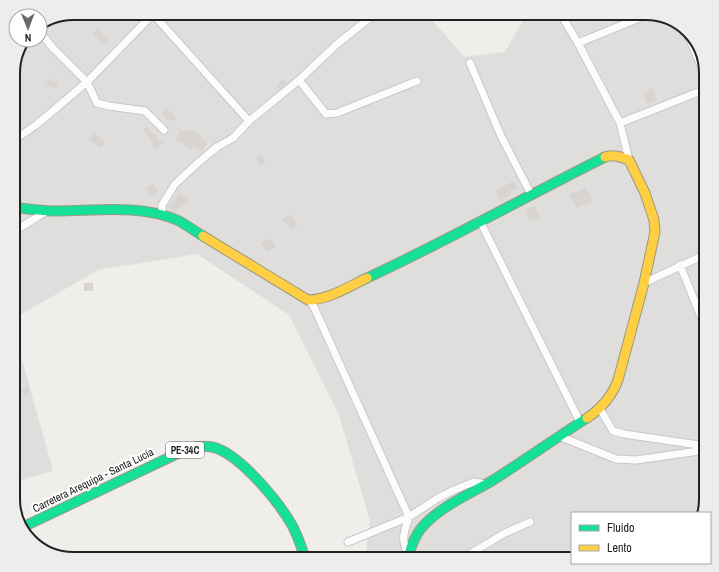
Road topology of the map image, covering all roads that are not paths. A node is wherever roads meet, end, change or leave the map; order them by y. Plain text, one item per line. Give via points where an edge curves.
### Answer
1 (146, 20) edge
2 (159, 20) edge
3 (367, 20) edge
4 (564, 20) edge
5 (634, 20) edge
6 (48, 42) edge
7 (578, 43) junction
8 (470, 63) dead end
9 (299, 80) junction
10 (417, 81) dead end
11 (87, 82) junction
12 (699, 92) edge
13 (249, 121) junction
14 (620, 123) junction
15 (164, 130) dead end
16 (20, 136) edge
17 (629, 160) junction
18 (531, 194) junction
19 (20, 208) edge
20 (47, 211) junction
21 (162, 214) junction
22 (480, 221) junction
23 (20, 228) edge
24 (699, 257) edge
25 (680, 265) junction
26 (644, 283) junction
27 (308, 300) junction
28 (699, 312) edge
29 (600, 409) junction
30 (580, 422) junction
31 (559, 436) junction
32 (699, 445) edge
33 (699, 451) edge
34 (487, 484) junction
35 (409, 517) junction
36 (530, 522) dead end
37 (27, 525) edge
38 (348, 542) dead end
39 (302, 552) edge
40 (406, 552) edge
41 (410, 552) edge
42 (473, 552) edge

1 - 11 street
2 - 13 street
3 - 9 street
4 - 7 street
5 - 7 street
6 - 11 street
7 - 14 street
8 - 18 street via 501,136
9 - 10 street via 326,114 337,113
9 - 13 street
11 - 15 street via 97,103 145,111
11 - 16 street
12 - 14 street
13 - 21 street via 233,138 217,147 175,184 162,204
14 - 17 street
17 - 18 street via 619,156 608,156
17 - 26 street via 645,193 654,220 655,232
18 - 22 street
19 - 20 street
20 - 21 street via 101,208
20 - 23 street
21 - 27 street via 178,220
22 - 27 street via 404,261 326,297
22 - 30 street
24 - 25 street
25 - 26 street
25 - 28 street
26 - 29 street via 618,380 612,395
27 - 35 street via 313,305
29 - 30 street
29 - 32 street via 613,431
30 - 31 street
31 - 33 street via 616,458 636,460
31 - 34 street
34 - 35 street via 474,482 454,490
34 - 41 street via 426,522 417,534
35 - 38 street
35 - 40 street via 403,544
36 - 42 street
37 - 39 street, Carretera Arequipa - Santa Lucía / PE-34C via 191,447 206,446 217,448 234,459 268,493 293,526

